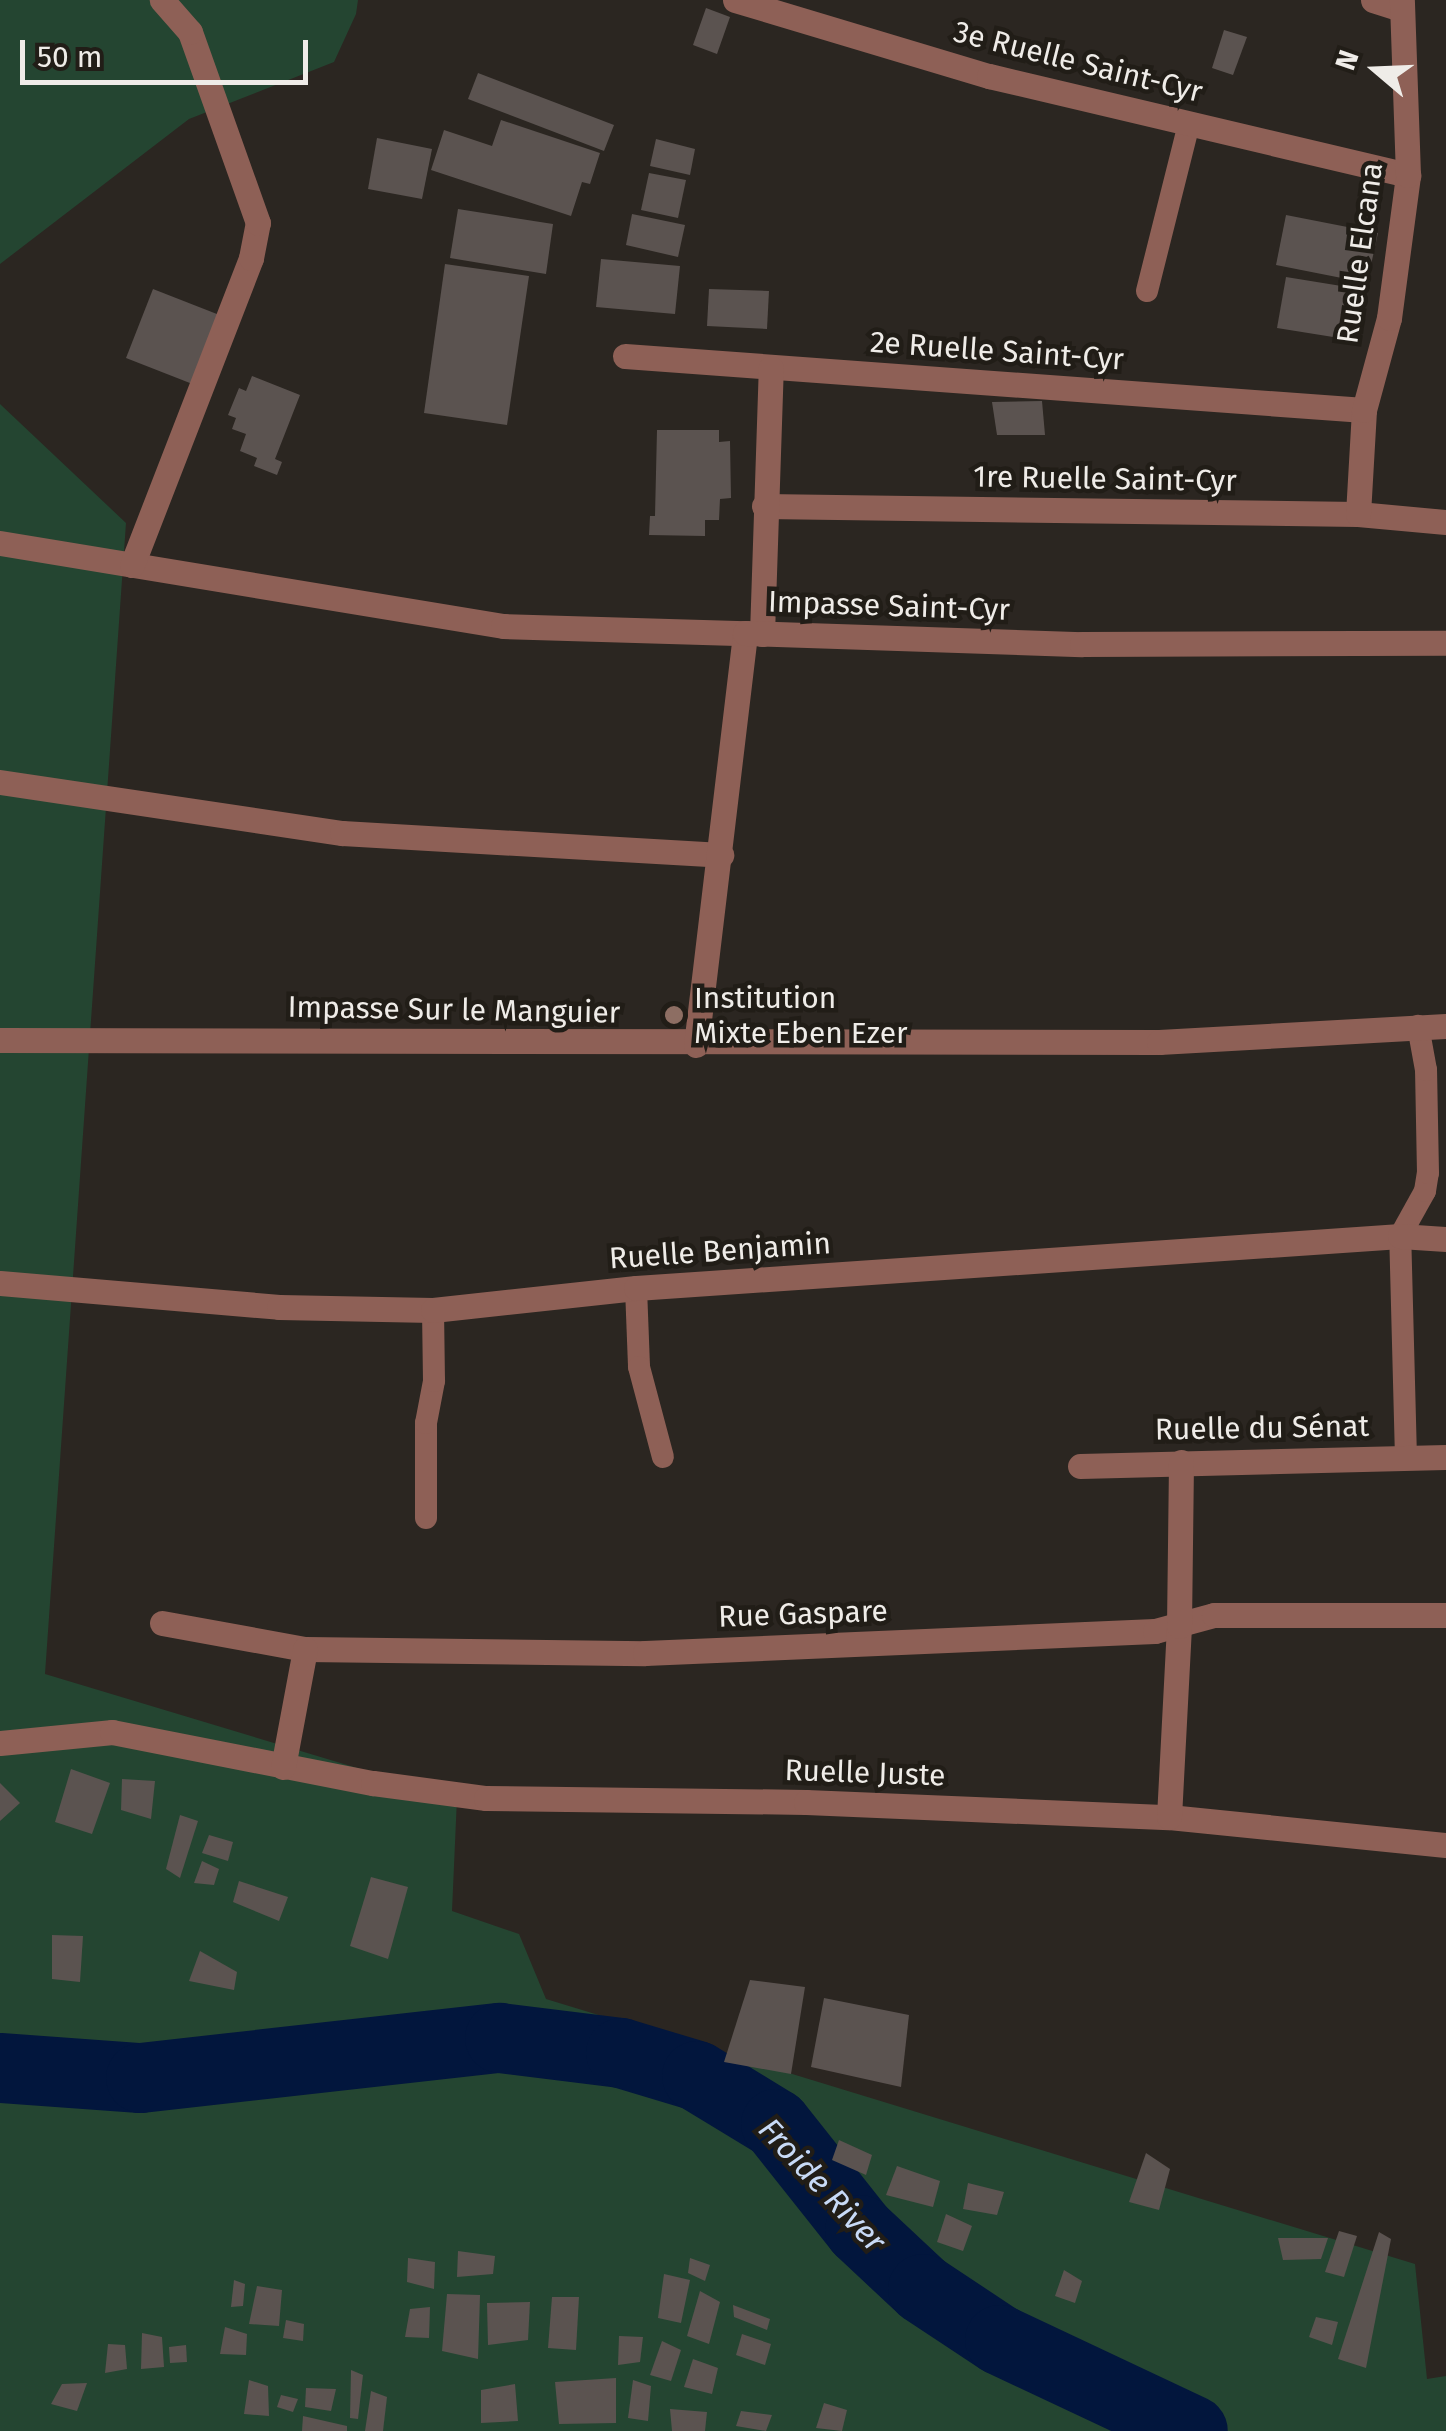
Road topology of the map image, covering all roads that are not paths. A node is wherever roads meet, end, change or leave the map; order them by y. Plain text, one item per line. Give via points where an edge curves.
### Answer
1 (162, 0) edge
2 (736, 0) edge
3 (1373, 0) edge
4 (1401, 4) edge
5 (1189, 124) junction
6 (1408, 175) junction
7 (1147, 291) dead end
8 (626, 356) dead end
9 (772, 368) junction
10 (1364, 410) junction
11 (764, 506) junction
12 (1358, 514) junction
13 (1446, 522) edge
14 (0, 543) edge
15 (132, 565) junction
16 (754, 633) junction
17 (1446, 642) edge
18 (0, 782) edge
19 (720, 855) junction
20 (1418, 1026) junction
21 (1446, 1026) edge
22 (0, 1040) edge
23 (696, 1045) junction
24 (1400, 1236) junction
25 (1446, 1239) edge
26 (0, 1284) edge
27 (636, 1288) junction
28 (433, 1310) junction
29 (662, 1457) dead end
30 (1446, 1457) edge
31 (1406, 1458) junction
32 (1180, 1462) junction
33 (1080, 1466) dead end
34 (426, 1518) dead end
35 (1446, 1616) edge
36 (162, 1623) dead end
37 (1179, 1626) junction
38 (304, 1648) junction
39 (0, 1743) edge
40 (283, 1767) junction
41 (1168, 1816) junction
42 (1446, 1846) edge

1 - 15 street via 190,32 258,223 251,258
2 - 5 street, 3e Ruelle Saint-Cyr via 989,76
3 - 4 street
4 - 6 street, Ruelle Elcana
5 - 6 street, 3e Ruelle Saint-Cyr
5 - 7 lane
6 - 10 street, Ruelle Elcana via 1388,318
8 - 9 street, 2e Ruelle Saint-Cyr
9 - 10 street, 2e Ruelle Saint-Cyr
9 - 11 street
10 - 12 street, Ruelle Elcana
11 - 12 street, 1re Ruelle Saint-Cyr
11 - 16 street
12 - 13 street, 1re Ruelle Saint-Cyr
14 - 15 street
15 - 16 street via 502,626
16 - 17 street, Impasse Saint-Cyr via 1082,644
16 - 19 street, Impasse Saint-Cyr
18 - 19 street via 342,833
19 - 23 street, Impasse Saint-Cyr
20 - 21 street, Impasse Sur le Manguier
20 - 23 street, Impasse Sur le Manguier via 1159,1042
20 - 24 lane via 1428,1173
22 - 23 street, Impasse Sur le Manguier
24 - 25 street, Ruelle Benjamin
24 - 27 street, Ruelle Benjamin
24 - 31 lane
26 - 28 street, Ruelle Benjamin via 279,1307
27 - 28 street, Ruelle Benjamin
27 - 29 lane via 640,1367
28 - 34 lane
30 - 31 street, Ruelle du Sénat
31 - 32 street, Ruelle du Sénat
32 - 33 street, Ruelle du Sénat
32 - 37 street
35 - 37 street, Rue Gaspare via 1214,1615
36 - 38 street, Rue Gaspare
37 - 38 street, Rue Gaspare via 645,1653
37 - 41 street
38 - 40 street
39 - 40 street, Ruelle Juste via 112,1732
40 - 41 street, Ruelle Juste via 486,1798
41 - 42 street, Ruelle Juste

